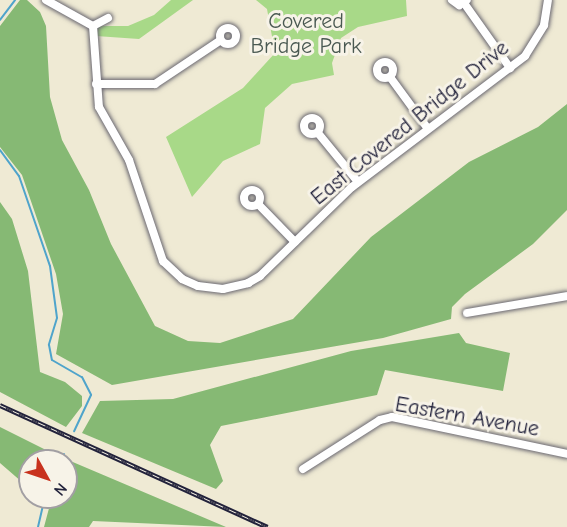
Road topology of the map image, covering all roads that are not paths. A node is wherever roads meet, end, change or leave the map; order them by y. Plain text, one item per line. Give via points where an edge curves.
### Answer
1 (46, 0) edge
2 (452, 0) edge
3 (548, 0) edge
4 (466, 1) edge
5 (108, 18) dead end
6 (93, 26) junction
7 (221, 40) dead end
8 (510, 68) junction
9 (390, 77) dead end
10 (96, 84) junction
11 (428, 129) junction
12 (318, 133) dead end
13 (358, 182) junction
14 (258, 204) dead end
15 (295, 242) junction
16 (567, 296) edge
17 (467, 313) dead end
18 (567, 454) edge
19 (303, 469) dead end

1 - 6 street
2 - 4 street via 457,4
3 - 8 street, East Covered Bridge Drive via 536,41
4 - 8 street
5 - 6 street
6 - 10 street, East Covered Bridge Drive
7 - 10 street via 155,84
8 - 11 street, East Covered Bridge Drive
9 - 11 street
10 - 15 street, East Covered Bridge Drive via 99,107 129,160 155,245 174,274 198,286 236,288 260,276
11 - 13 street, East Covered Bridge Drive
12 - 13 street
13 - 15 street, East Covered Bridge Drive
14 - 15 street
16 - 17 street
18 - 19 street, Eastern Avenue via 392,417 380,420

